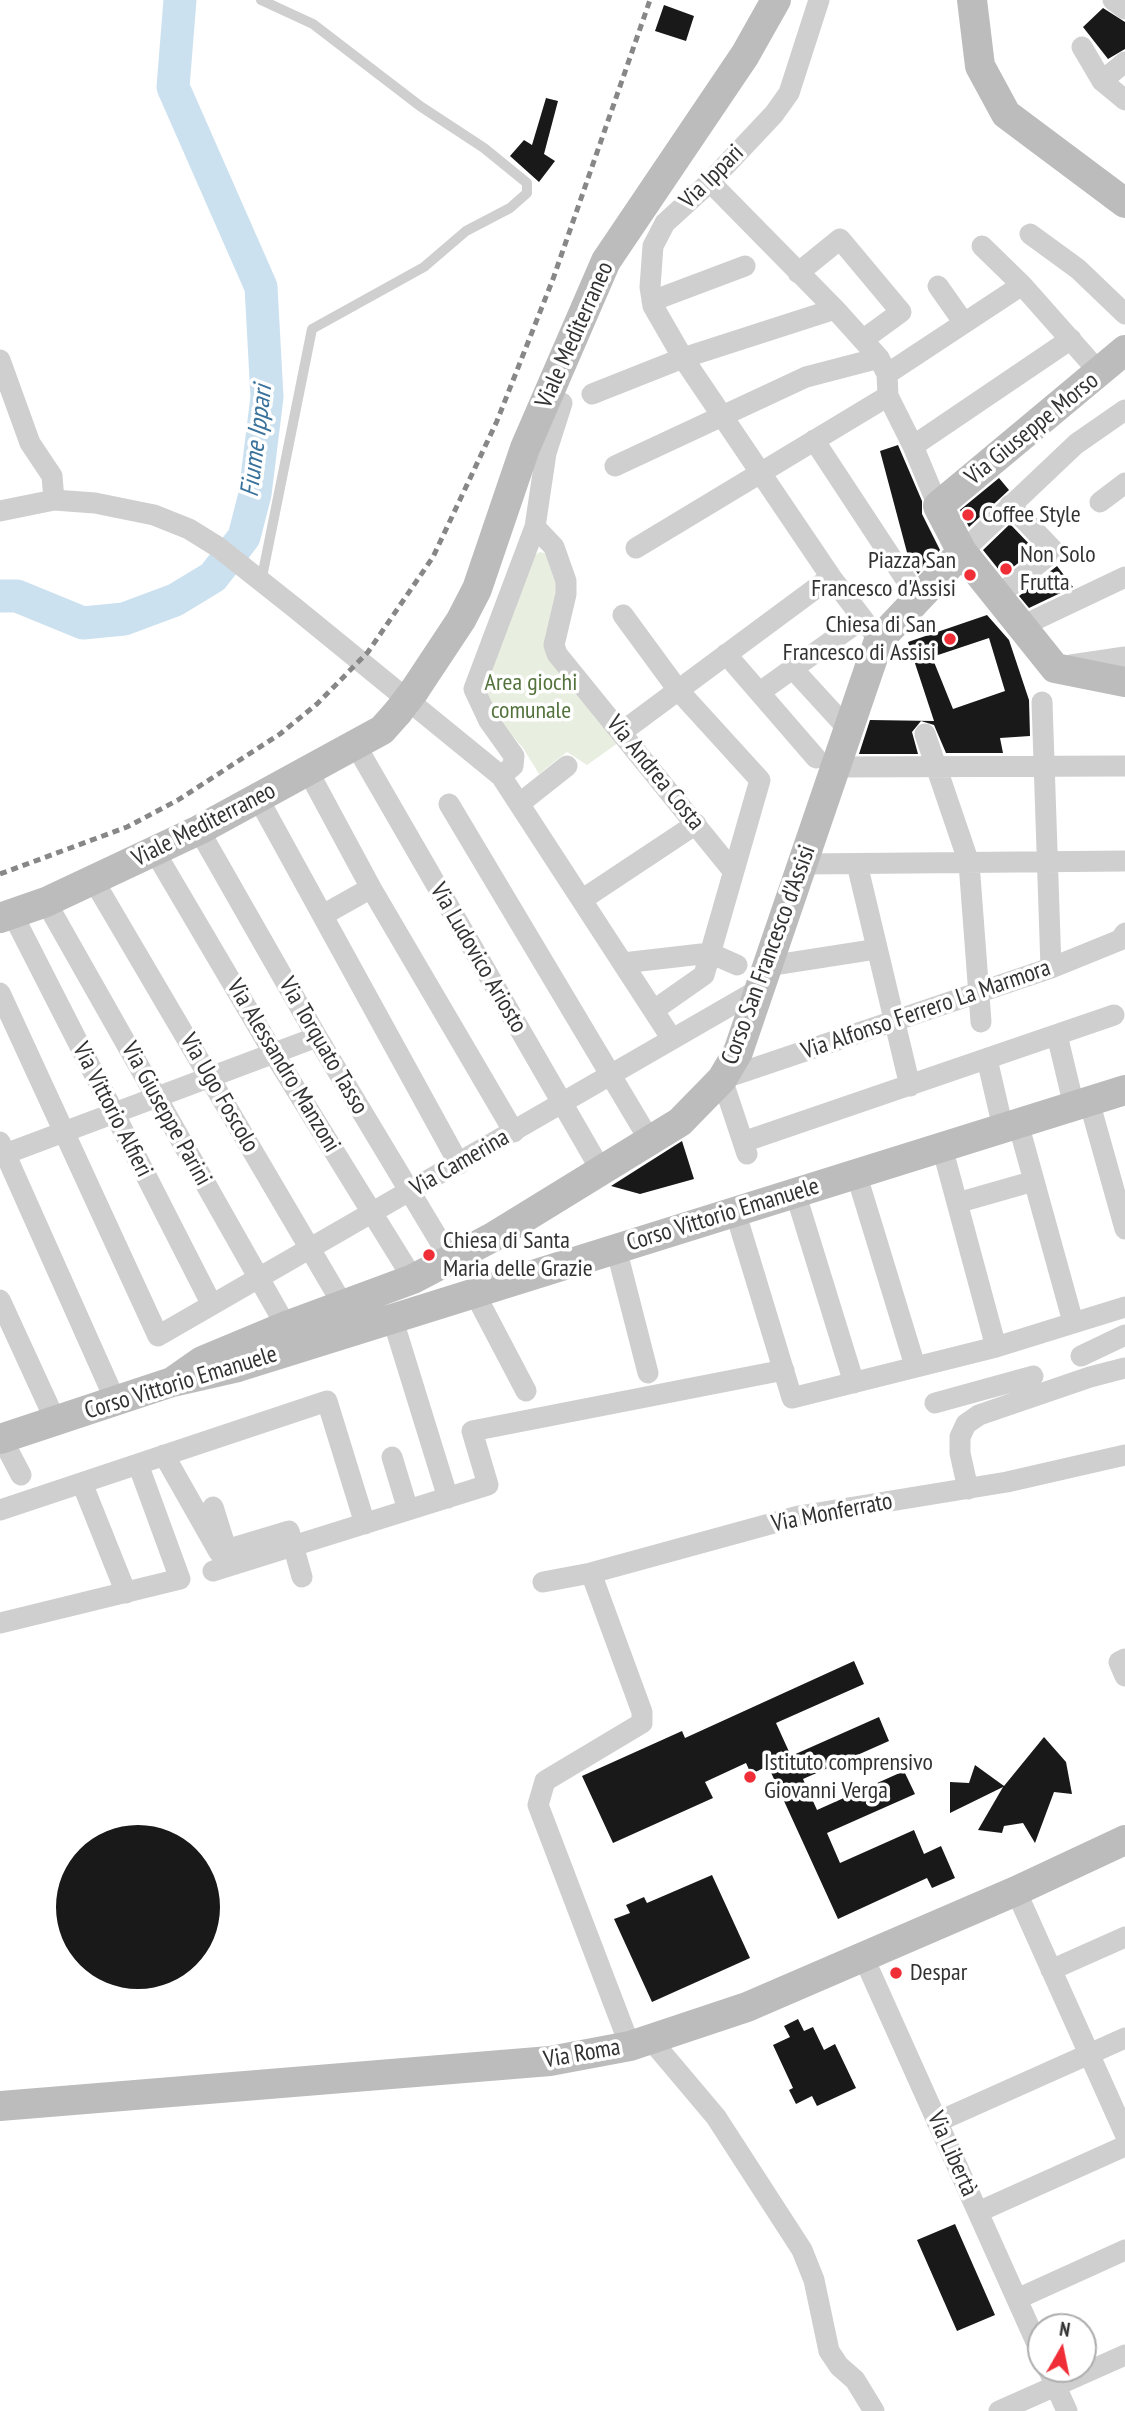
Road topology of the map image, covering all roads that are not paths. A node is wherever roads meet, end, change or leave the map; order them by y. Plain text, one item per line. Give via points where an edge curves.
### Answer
1 (261, 0) edge
2 (776, 0) edge
3 (819, 0) edge
4 (972, 0) edge
5 (1113, 0) edge
6 (1125, 9) edge
7 (1082, 47) dead end
8 (1125, 62) edge
9 (1102, 81) junction
10 (1125, 100) edge
11 (710, 182) junction
12 (1125, 203) edge
13 (1031, 234) dead end
14 (982, 246) dead end
15 (745, 266) dead end
16 (798, 273) junction
17 (1022, 285) junction
18 (938, 286) dead end
19 (652, 301) junction
20 (835, 309) junction
21 (1125, 314) edge
22 (964, 323) junction
23 (864, 339) junction
24 (1071, 339) junction
25 (1125, 350) edge
26 (683, 358) junction
27 (0, 360) edge
28 (883, 366) junction
29 (1100, 373) junction
30 (592, 394) dead end
31 (888, 396) junction
32 (562, 403) dead end
33 (1125, 410) edge
34 (724, 416) junction
35 (814, 440) junction
36 (913, 446) junction
37 (535, 450) junction
38 (615, 466) dead end
39 (762, 471) junction
40 (1125, 483) edge
41 (54, 500) junction
42 (1100, 502) dead end
43 (1010, 505) junction
44 (938, 506) junction
45 (0, 511) edge
46 (535, 527) junction
47 (636, 548) dead end
48 (961, 554) junction
49 (254, 577) junction
50 (831, 577) junction
51 (1125, 577) edge
52 (999, 595) junction
53 (918, 598) junction
54 (623, 615) dead end
55 (1022, 626) junction
56 (870, 630) junction
57 (726, 654) junction
58 (1125, 657) edge
59 (1055, 668) junction
60 (793, 669) junction
61 (1125, 682) edge
62 (678, 690) junction
63 (760, 692) junction
64 (1042, 702) dead end
65 (848, 729) junction
66 (622, 732) junction
67 (925, 734) dead end
68 (355, 744) junction
69 (826, 763) junction
70 (567, 766) dead end
71 (1125, 766) edge
72 (1045, 767) junction
73 (937, 768) junction
74 (308, 771) junction
75 (502, 776) junction
76 (258, 798) junction
77 (449, 804) dead end
78 (519, 804) junction
79 (696, 824) junction
80 (199, 830) junction
81 (155, 852) junction
82 (1125, 861) edge
83 (1048, 862) junction
84 (969, 863) junction
85 (804, 864) junction
86 (857, 864) junction
87 (733, 871) junction
88 (94, 881) junction
89 (371, 888) junction
90 (583, 900) junction
91 (46, 902) junction
92 (323, 915) junction
93 (6, 916) edge
94 (1125, 933) edge
95 (877, 949) junction
96 (709, 953) junction
97 (623, 963) junction
98 (737, 965) dead end
99 (1051, 968) junction
100 (764, 977) junction
101 (979, 992) junction
102 (0, 993) edge
103 (654, 1010) junction
104 (1114, 1015) dead end
105 (895, 1021) junction
106 (981, 1022) dead end
107 (1057, 1035) junction
108 (317, 1037) junction
109 (672, 1039) junction
110 (274, 1054) junction
111 (987, 1059) junction
112 (611, 1075) junction
113 (210, 1077) junction
114 (722, 1079) junction
115 (910, 1086) junction
116 (1125, 1090) edge
117 (156, 1098) junction
118 (1082, 1103) junction
119 (561, 1105) junction
120 (114, 1113) junction
121 (1011, 1125) junction
122 (64, 1132) junction
123 (514, 1132) junction
124 (650, 1141) junction
125 (942, 1147) junction
126 (2, 1150) edge
127 (459, 1164) junction
128 (602, 1172) junction
129 (856, 1173) junction
130 (1034, 1181) junction
131 (410, 1192) junction
132 (795, 1192) junction
133 (957, 1203) junction
134 (736, 1211) junction
135 (372, 1213) junction
136 (1125, 1229) edge
137 (616, 1248) junction
138 (310, 1249) junction
139 (451, 1260) junction
140 (258, 1278) junction
141 (413, 1279) junction
142 (474, 1292) junction
143 (0, 1300) edge
144 (212, 1305) junction
145 (343, 1305) junction
146 (1125, 1307) edge
147 (392, 1317) junction
148 (1073, 1322) junction
149 (286, 1326) junction
150 (1125, 1335) edge
151 (996, 1347) junction
152 (912, 1356) dead end
153 (1081, 1356) dead end
154 (1125, 1368) edge
155 (784, 1370) junction
156 (649, 1373) dead end
157 (1033, 1376) dead end
158 (172, 1382) junction
159 (854, 1383) junction
160 (526, 1391) dead end
161 (116, 1402) junction
162 (935, 1403) dead end
163 (56, 1422) junction
164 (0, 1438) edge
165 (164, 1455) junction
166 (1125, 1455) edge
167 (392, 1457) dead end
168 (138, 1464) junction
169 (22, 1475) dead end
170 (82, 1483) junction
171 (968, 1489) junction
172 (448, 1498) junction
173 (213, 1507) dead end
174 (0, 1510) edge
175 (408, 1510) junction
176 (365, 1524) junction
177 (293, 1547) junction
178 (226, 1550) junction
179 (213, 1571) dead end
180 (591, 1573) junction
181 (302, 1577) dead end
182 (542, 1582) dead end
183 (126, 1593) junction
184 (0, 1623) edge
185 (1125, 1659) edge
186 (1125, 1676) edge
187 (1125, 1840) edge
188 (1016, 1891) junction
189 (1125, 1937) edge
190 (863, 1956) junction
191 (1051, 1970) junction
192 (1125, 2038) edge
193 (640, 2043) junction
194 (1089, 2054) junction
195 (0, 2106) edge
196 (937, 2122) junction
197 (1125, 2134) edge
198 (1125, 2146) edge
199 (978, 2212) junction
200 (1125, 2250) edge
201 (1017, 2299) junction
202 (1027, 2322) edge
203 (1125, 2355) edge
204 (1097, 2363) edge
205 (1043, 2383) edge
206 (1055, 2383) edge
207 (874, 2411) edge
208 (999, 2411) edge
209 (1067, 2411) edge

1 - 49 lane via 313,24 420,106 484,148 527,183 527,193 510,208 466,231 424,267 313,329
2 - 37 street, Viale Mediterraneo via 746,55 606,261
3 - 11 street, Via Ippari via 789,93
4 - 12 street via 980,66 1006,114
5 - 6 street
7 - 9 street
8 - 9 street
9 - 10 street
11 - 16 street
11 - 19 street, Via Ippari via 665,223 653,246
13 - 21 street via 1078,269
14 - 17 street
15 - 19 street
16 - 20 street
16 - 23 street via 840,239 901,312
17 - 22 street
17 - 24 street
18 - 22 street
19 - 26 street, Via Ippari
20 - 23 street
20 - 26 street
22 - 28 street
23 - 28 street
24 - 29 street
24 - 36 street
25 - 29 street, Via Giuseppe Morso
26 - 30 street
26 - 34 street, Via Ippari
27 - 41 street via 30,443 52,476
28 - 31 street
28 - 34 street via 806,377
29 - 44 street, Via Giuseppe Morso
31 - 35 street
31 - 36 street
32 - 37 street
33 - 43 street via 1076,444
34 - 38 street
34 - 39 street, Via Ippari
35 - 39 street
35 - 53 street
36 - 44 street
37 - 46 street
37 - 68 street, Viale Mediterraneo via 461,621 382,730
39 - 47 street
39 - 50 street, Via Ippari
40 - 42 street
41 - 45 street
41 - 49 street via 154,514 190,529
43 - 48 street
43 - 52 street via 1054,551
44 - 48 street
46 - 66 street, Via Andrea Costa via 554,547 566,581 554,645 557,654
46 - 75 street via 474,690 514,756 513,766
48 - 52 street
48 - 53 street, Corso San Francesco d'Assisi
49 - 75 street
50 - 56 street, Via Ippari
50 - 57 street
51 - 55 street
52 - 55 street
53 - 56 street, Corso San Francesco d'Assisi
54 - 62 street
55 - 59 street
56 - 60 street
56 - 65 street, Corso San Francesco d'Assisi
57 - 62 street
57 - 63 street
58 - 59 street
59 - 61 street
60 - 63 street
60 - 65 street
62 - 66 street
62 - 87 street via 760,780
63 - 69 street
64 - 72 street
65 - 69 street, Corso San Francesco d'Assisi
66 - 79 street, Via Andrea Costa
67 - 73 street
68 - 74 street, Viale Mediterraneo
68 - 119 street, Via Ludovico Ariosto
69 - 73 street
69 - 85 street, Corso San Francesco d'Assisi
70 - 78 street
71 - 72 street
72 - 73 street
72 - 83 street
73 - 84 street
74 - 76 street, Viale Mediterraneo
74 - 89 street
75 - 78 street
76 - 80 street, Viale Mediterraneo
76 - 92 street
77 - 112 street
78 - 90 street
79 - 87 street, Via Andrea Costa
79 - 90 street
80 - 81 street, Viale Mediterraneo
80 - 108 street, Via Torquato Tasso
81 - 88 street, Viale Mediterraneo
81 - 110 street, Via Alessandro Manzoni
82 - 83 street
83 - 84 street
83 - 99 street
84 - 86 street
84 - 101 street
85 - 86 street
85 - 100 street, Corso San Francesco d'Assisi
86 - 95 street
87 - 96 street
88 - 91 street, Viale Mediterraneo
88 - 113 street, Via Ugo Foscolo
89 - 92 street
89 - 123 street
90 - 97 street
91 - 93 street, Viale Mediterraneo
91 - 117 street, Via Giuseppe Parini
92 - 127 street
93 - 120 street, Via Vittorio Alfieri
94 - 99 street, Via Alfonso Ferrero La Marmora via 1120,940
95 - 100 street
95 - 105 street
96 - 97 street
96 - 98 street
96 - 103 street via 704,975
97 - 103 street
99 - 101 street, Via Alfonso Ferrero La Marmora
100 - 109 street, Via Camerina
100 - 114 street, Corso San Francesco d'Assisi via 738,1052
101 - 105 street, Via Alfonso Ferrero La Marmora
101 - 106 street
102 - 122 street
103 - 109 street
104 - 107 street
105 - 114 street, Via Alfonso Ferrero La Marmora
105 - 115 street
107 - 111 street
107 - 118 street
108 - 110 street
108 - 131 street, Via Torquato Tasso
109 - 112 street, Via Camerina
110 - 113 street
110 - 135 street, Via Alessandro Manzoni
111 - 115 street
111 - 121 street
112 - 119 street, Via Camerina
112 - 124 street
113 - 117 street
113 - 138 street, Via Ugo Foscolo
114 - 115 street via 745,1148
114 - 124 street, Corso San Francesco d'Assisi via 680,1122
116 - 118 street, Corso Vittorio Emanuele
117 - 120 street
117 - 140 street, Via Giuseppe Parini
118 - 121 street, Corso Vittorio Emanuele
118 - 136 street
119 - 123 street, Via Camerina
119 - 128 street, Via Ludovico Ariosto
120 - 122 street
120 - 144 street, Via Vittorio Alfieri
121 - 125 street, Corso Vittorio Emanuele
121 - 130 street
122 - 126 street
122 - 144 street, Via Camerina via 158,1336
123 - 127 street, Via Camerina
124 - 128 street, Corso San Francesco d'Assisi
125 - 129 street, Corso Vittorio Emanuele
125 - 133 street
126 - 161 street
127 - 131 street, Via Camerina
128 - 139 street, Corso San Francesco d'Assisi
129 - 132 street, Corso Vittorio Emanuele
129 - 152 street
130 - 133 street
130 - 148 street
131 - 135 street, Via Camerina
131 - 139 street, Via Torquato Tasso
132 - 134 street, Corso Vittorio Emanuele
132 - 159 street
133 - 151 street
134 - 137 street, Corso Vittorio Emanuele
134 - 155 street
135 - 138 street, Via Camerina
135 - 141 street, Via Alessandro Manzoni
137 - 142 street, Corso Vittorio Emanuele
137 - 156 street
138 - 140 street, Via Camerina
138 - 145 street, Via Ugo Foscolo
139 - 141 street, Corso San Francesco d'Assisi
140 - 144 street, Via Camerina
140 - 149 street, Via Giuseppe Parini
141 - 145 street, Corso San Francesco d'Assisi
142 - 147 street, Corso Vittorio Emanuele
142 - 160 street
143 - 163 street
145 - 149 street, Corso San Francesco d'Assisi
146 - 148 street
147 - 158 street, Corso Vittorio Emanuele via 238,1367
147 - 172 street
148 - 151 street
149 - 158 street, Corso San Francesco d'Assisi via 202,1361
150 - 153 street
151 - 159 street
154 - 171 street via 979,1415 966,1424 960,1453
155 - 159 street via 792,1398
155 - 172 street via 472,1431 488,1485
157 - 162 street
158 - 161 street, Corso Vittorio Emanuele
161 - 163 street, Corso Vittorio Emanuele
163 - 164 street, Corso Vittorio Emanuele
164 - 169 street
165 - 168 street
165 - 176 street via 327,1401
165 - 178 street via 219,1552
166 - 171 street, Via Monferrato
167 - 175 street
168 - 170 street
168 - 183 street via 180,1579
170 - 174 street
170 - 183 street
171 - 180 street, Via Monferrato via 799,1516
172 - 175 street
173 - 178 street
175 - 176 street
176 - 177 street
177 - 178 street via 289,1531
177 - 179 street
177 - 181 street
180 - 182 street, Via Monferrato
180 - 193 street via 642,1712 642,1723 545,1782 538,1805
183 - 184 street
185 - 186 street via 1119,1662
187 - 188 street, Via Roma
188 - 190 street, Via Roma
188 - 191 street
189 - 191 street
190 - 193 street, Via Roma via 747,2007
190 - 196 street, Via Libertà
191 - 194 street
192 - 194 street
193 - 195 street, Via Roma via 550,2061
193 - 207 street via 716,2117 802,2250 814,2280 829,2351
194 - 196 street
194 - 197 street
196 - 199 street, Via Libertà
198 - 199 street
199 - 201 street, Via Libertà
200 - 201 street
201 - 202 street, Via Libertà
203 - 204 street
205 - 208 street
206 - 209 street

